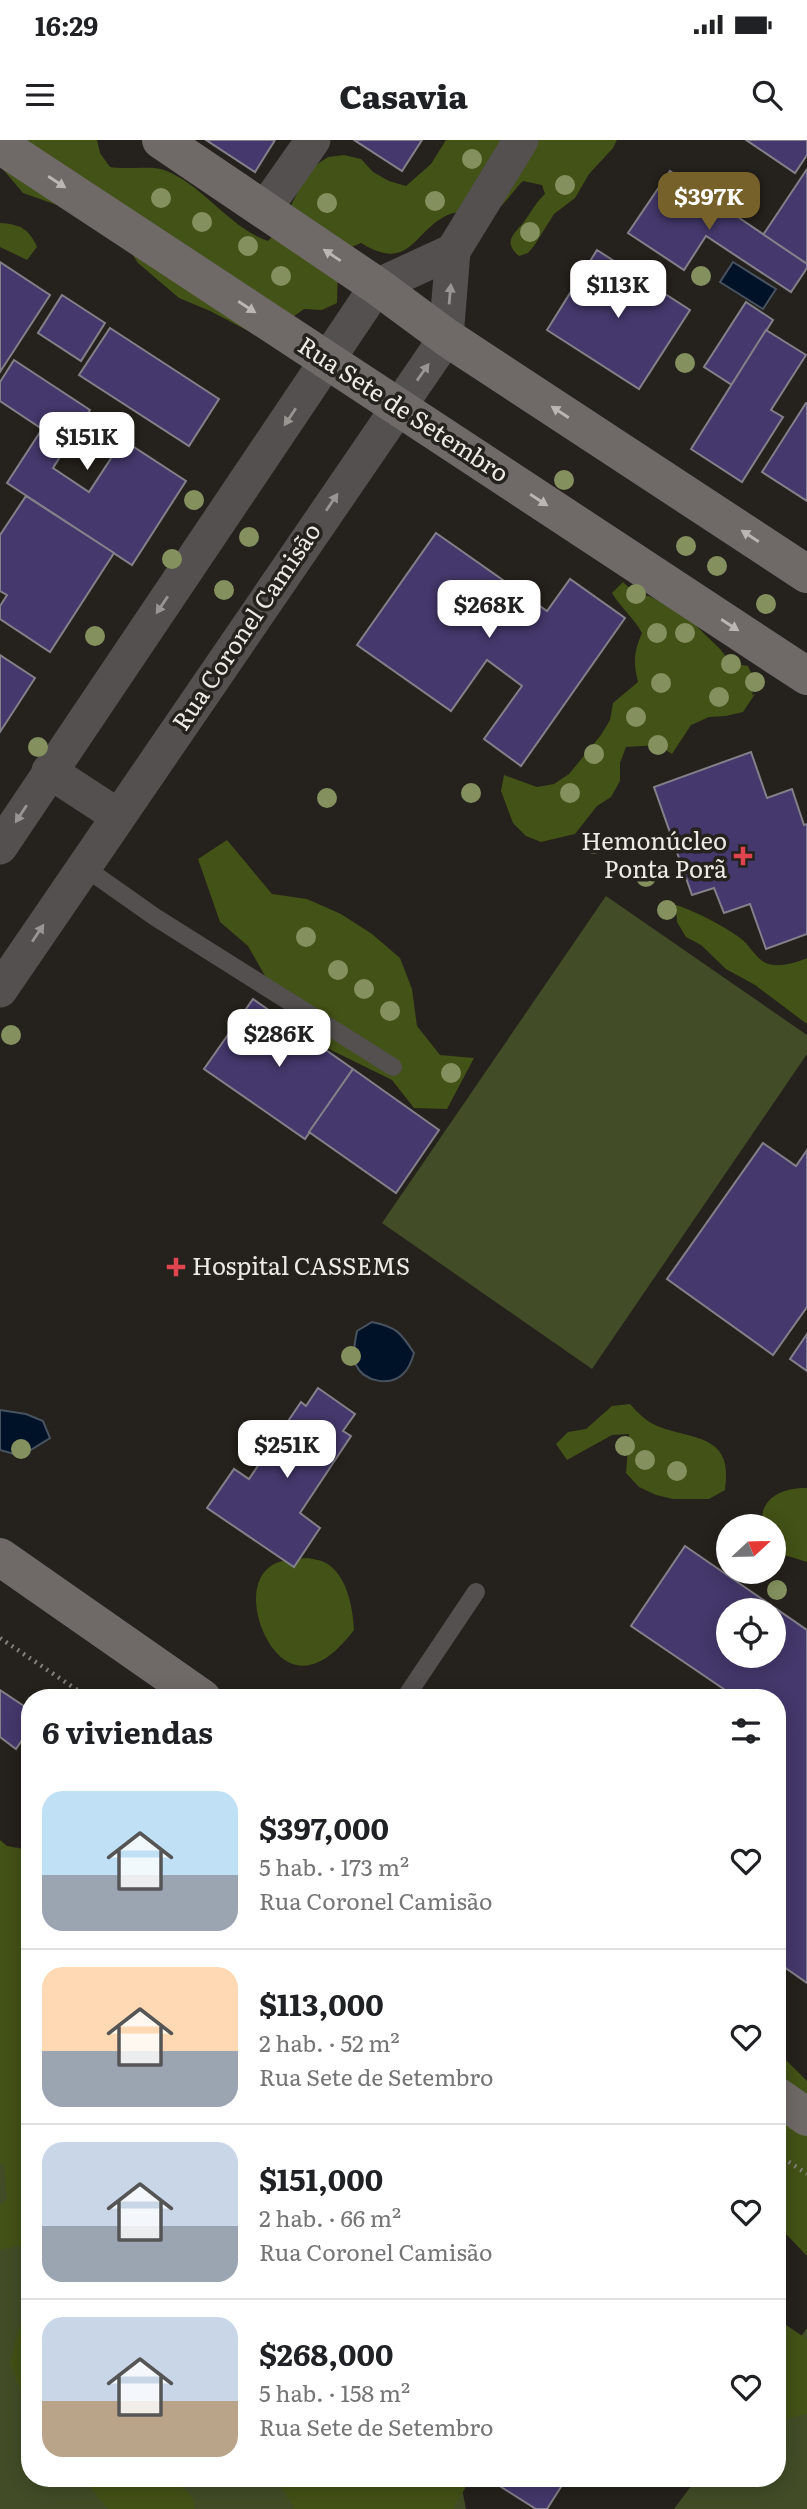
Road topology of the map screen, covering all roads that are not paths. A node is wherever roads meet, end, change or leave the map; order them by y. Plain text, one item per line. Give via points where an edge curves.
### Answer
1 (161, 140) edge
2 (313, 140) edge
3 (521, 140) edge
4 (0, 145) edge
5 (264, 210) junction
6 (453, 251) junction
7 (377, 285) junction
8 (446, 337) junction
9 (328, 361) junction
10 (399, 407) junction
11 (807, 574) edge
12 (807, 676) edge
13 (49, 771) junction
14 (118, 816) junction
15 (0, 847) edge
16 (84, 867) junction
17 (0, 990) edge
18 (393, 1067) dead end
19 (0, 1557) edge
20 (476, 1592) dead end
21 (189, 1689) edge
22 (411, 1689) edge
23 (786, 2102) edge
24 (807, 2117) edge

1 - 5 main road
2 - 5 street
3 - 6 street, Rua Coronel Camisão
4 -> 9 main road, Rua Sete de Setembro
7 -> 5 main road
6 - 7 street
8 -> 6 street, Rua Coronel Camisão
7 - 8 main road
7 - 9 street
10 -> 8 street, Rua Coronel Camisão
11 -> 8 main road
9 - 10 main road, Rua Sete de Setembro
9 -> 13 street
10 -> 12 main road, Rua Sete de Setembro
14 -> 10 street, Rua Coronel Camisão
13 - 14 street
13 -> 15 street
14 - 16 street, Rua Coronel Camisão
17 -> 16 street, Rua Coronel Camisão
16 - 18 lane
19 - 21 main road
20 - 22 lane
23 - 24 main road

